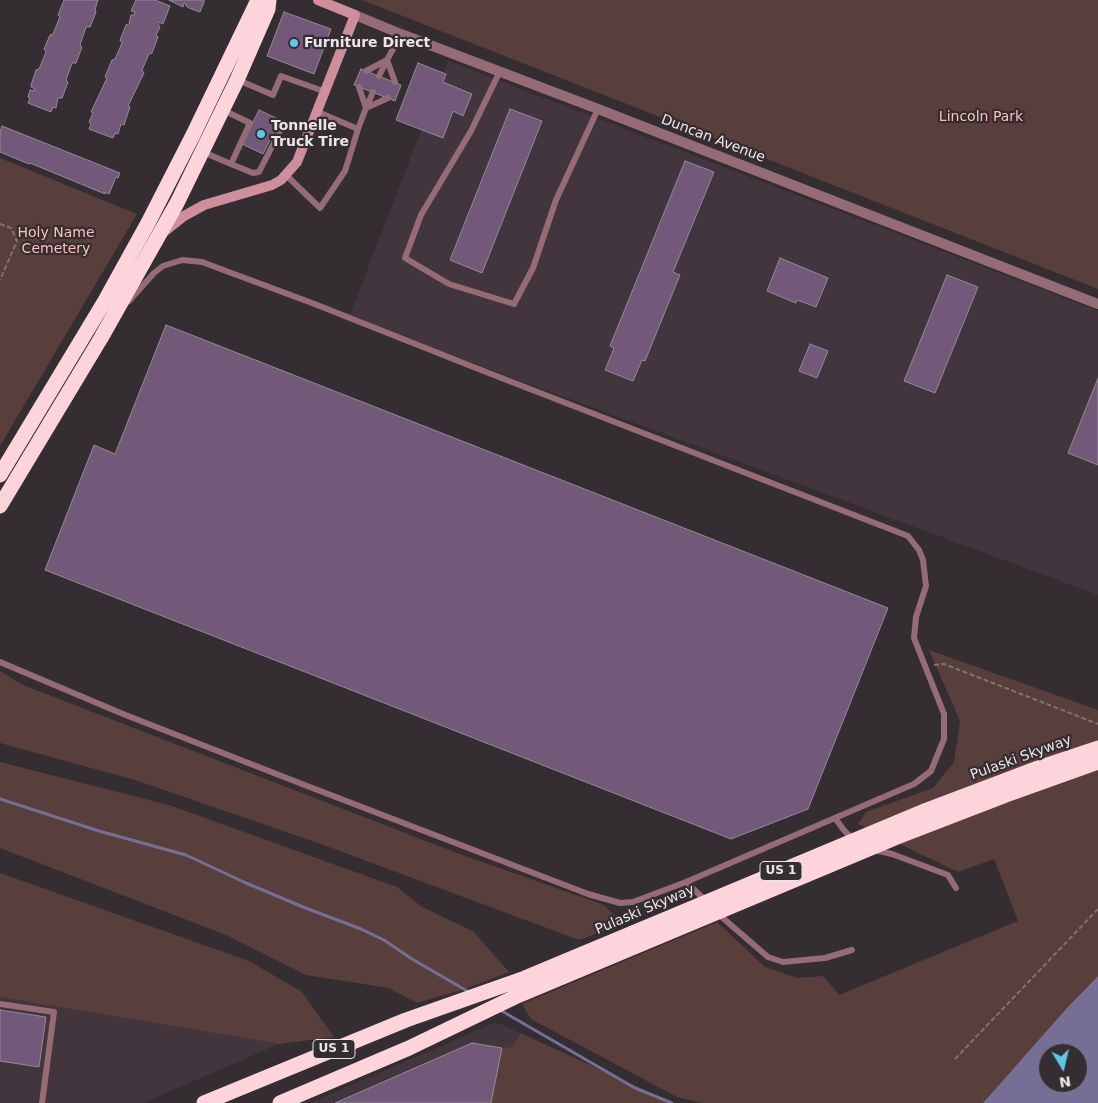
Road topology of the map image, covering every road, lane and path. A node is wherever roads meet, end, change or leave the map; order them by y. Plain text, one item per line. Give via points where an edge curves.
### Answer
1 (258, 0) edge
2 (269, 0) edge
3 (318, 0) edge
4 (356, 15) junction
5 (401, 34) junction
6 (386, 60) junction
7 (366, 71) dead end
8 (500, 71) junction
9 (380, 76) dead end
10 (237, 80) junction
11 (395, 82) dead end
12 (359, 87) dead end
13 (326, 92) junction
14 (373, 92) dead end
15 (388, 98) dead end
16 (366, 108) junction
17 (598, 109) junction
18 (223, 110) junction
19 (318, 112) junction
20 (283, 125) dead end
21 (358, 129) junction
22 (203, 152) junction
23 (231, 164) junction
24 (286, 175) junction
25 (0, 224) edge
26 (158, 237) junction
27 (0, 280) edge
28 (1098, 304) edge
29 (111, 321) junction
30 (0, 475) edge
31 (0, 506) edge
32 (2, 663) edge
33 (924, 666) junction
34 (1098, 724) edge
35 (1098, 748) edge
36 (1098, 762) edge
37 (835, 818) junction
38 (686, 882) junction
39 (956, 888) dead end
40 (1098, 908) edge
41 (852, 950) dead end
42 (0, 1004) edge
43 (955, 1059) dead end
44 (42, 1103) edge
45 (204, 1103) edge
46 (280, 1103) edge

1 - 30 highway via 140,237
2 - 10 highway
3 - 4 main road, Duncan Avenue
4 - 5 street, Duncan Avenue
4 - 13 main road
5 - 6 lane
5 - 8 street, Duncan Avenue
6 - 7 lane
6 - 9 lane
6 - 11 lane
8 - 17 street, Duncan Avenue
8 - 17 lane via 470,131 421,215 405,258 450,284 514,304 533,268 556,200
10 - 13 lane via 273,95 281,76
10 - 18 highway
12 - 16 lane
13 - 19 main road
14 - 16 lane
15 - 16 lane
16 - 21 lane
17 - 28 street, Duncan Avenue
18 - 22 highway
18 - 23 lane via 250,123
19 - 21 lane
19 - 24 main road via 300,157
20 - 23 lane via 259,172 252,174
21 - 24 lane via 345,171 320,208
22 - 23 lane
22 - 26 highway
24 - 26 main road via 267,187 189,212
25 - 27 path via 11,228 18,241
26 - 29 highway
29 - 31 highway
29 - 33 lane via 163,266 176,261 202,262 908,536 923,560 926,586 916,617 914,638
32 - 38 lane via 123,714 588,894 620,903 633,902
33 - 34 path via 944,664
33 - 37 lane via 944,714 944,739 932,771 914,784
35 - 45 highway, Pulaski Skyway / US 1 via 901,821 525,978 406,1020
36 - 46 highway, Pulaski Skyway / US 1 via 897,837 517,996 409,1048
37 - 38 lane
37 - 39 lane via 842,830 860,847 892,854 948,875
38 - 41 lane via 768,957 783,962 826,958
40 - 43 path
42 - 44 lane via 54,1012

